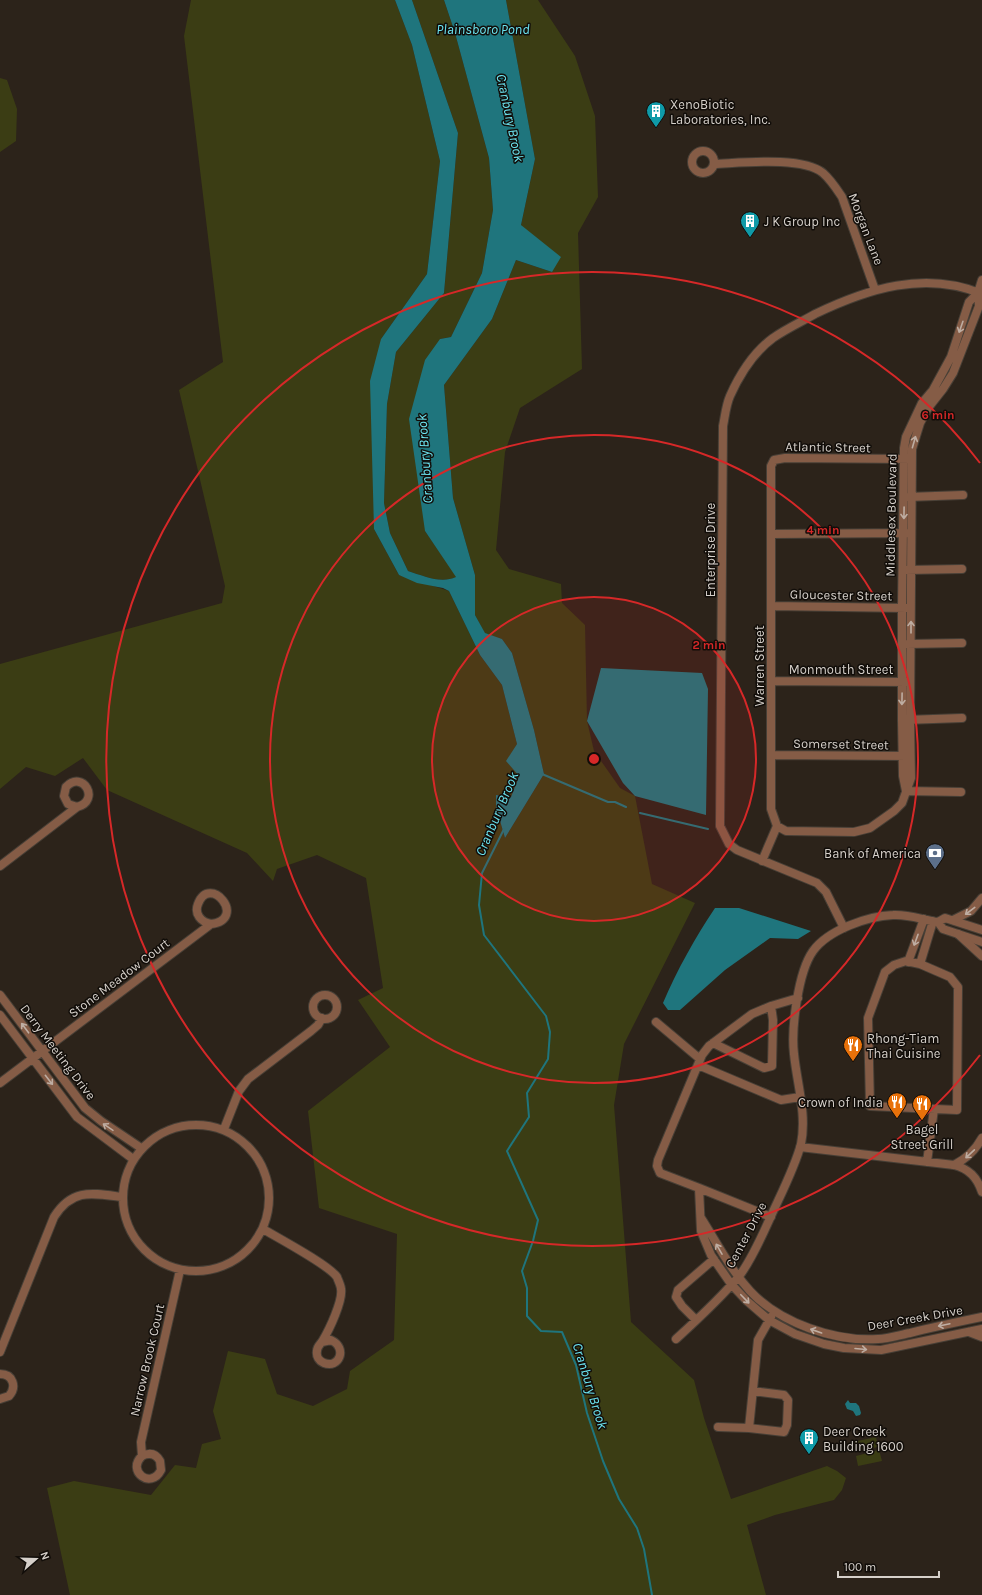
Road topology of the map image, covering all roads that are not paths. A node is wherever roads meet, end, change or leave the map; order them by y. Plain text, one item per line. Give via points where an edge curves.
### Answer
1 (714, 164) dead end
2 (982, 280) edge
3 (875, 290) junction
4 (980, 294) edge
5 (903, 459) junction
6 (912, 459) junction
7 (771, 466) joint
8 (963, 495) dead end
9 (908, 497) junction
10 (907, 533) junction
11 (771, 534) junction
12 (962, 569) dead end
13 (907, 570) junction
14 (771, 606) junction
15 (902, 608) junction
16 (911, 608) junction
17 (962, 643) dead end
18 (907, 644) junction
19 (771, 681) junction
20 (906, 682) junction
21 (962, 718) dead end
22 (906, 720) junction
23 (772, 755) junction
24 (906, 756) junction
25 (906, 791) junction
26 (961, 792) dead end
27 (77, 807) dead end
28 (777, 826) junction
29 (762, 861) junction
30 (0, 866) edge
31 (982, 898) edge
32 (924, 919) junction
33 (953, 920) junction
34 (935, 921) junction
35 (211, 924) dead end
36 (844, 928) junction
37 (982, 930) edge
38 (958, 934) junction
39 (982, 942) edge
40 (982, 956) edge
41 (908, 962) junction
42 (920, 964) junction
43 (0, 995) edge
44 (798, 998) junction
45 (771, 1006) junction
46 (0, 1015) edge
47 (322, 1018) dead end
48 (656, 1022) dead end
49 (714, 1043) junction
50 (42, 1051) junction
51 (33, 1059) junction
52 (699, 1062) junction
53 (0, 1083) edge
54 (800, 1097) junction
55 (934, 1109) junction
56 (224, 1129) junction
57 (982, 1138) edge
58 (800, 1147) junction
59 (140, 1148) junction
60 (133, 1159) junction
61 (927, 1162) junction
62 (954, 1165) junction
63 (699, 1188) junction
64 (982, 1192) edge
65 (122, 1197) junction
66 (771, 1217) junction
67 (700, 1218) junction
68 (262, 1229) junction
69 (714, 1259) junction
70 (180, 1270) junction
71 (738, 1276) junction
72 (731, 1284) junction
73 (775, 1311) junction
74 (982, 1317) edge
75 (696, 1320) junction
76 (769, 1320) junction
77 (982, 1329) edge
78 (969, 1332) junction
79 (982, 1337) edge
80 (676, 1339) dead end
81 (322, 1342) dead end
82 (0, 1352) edge
83 (0, 1374) edge
84 (753, 1391) junction
85 (0, 1399) edge
86 (718, 1427) dead end
87 (749, 1428) junction
88 (142, 1456) dead end

1 - 3 street, Morgan Lane via 783,162 803,164 822,172 835,185 842,197
2 - 4 street
3 - 4 street, Enterprise Drive via 920,283 952,285
3 - 29 street, Enterprise Drive via 835,305 772,338 744,370 729,397 723,426 720,826 729,844
4 -> 5 street, Middlesex Boulevard via 969,302 951,357 912,423 906,437
6 -> 4 street, Middlesex Boulevard via 912,449 920,423 953,373 979,306
5 - 6 street, Atlantic Street
5 - 7 street, Atlantic Street via 785,458 774,460
5 - 9 street, Middlesex Boulevard
6 - 9 street, Middlesex Boulevard
7 - 11 street, Warren Street
8 - 9 street
9 - 10 street, Middlesex Boulevard
10 - 11 street
10 - 13 street, Middlesex Boulevard
11 - 14 street, Warren Street
12 - 13 street
13 - 15 street, Middlesex Boulevard
13 - 16 street, Middlesex Boulevard
14 - 15 street, Gloucester Street
14 - 19 street, Warren Street
15 - 16 street, Gloucester Street
15 - 18 street, Middlesex Boulevard
18 -> 16 street, Middlesex Boulevard
17 - 18 street
18 - 20 street, Middlesex Boulevard
19 - 20 street, Monmouth Street
19 - 23 street, Warren Street
20 - 22 street, Middlesex Boulevard
21 - 22 street
22 - 24 street, Middlesex Boulevard
23 - 24 street, Somerset Street
23 - 28 street, Warren Street via 771,809
24 - 25 street, Middlesex Boulevard via 903,776
25 - 26 street
25 - 28 street via 902,803 870,828 854,832 786,831
27 - 30 street
28 - 29 street
29 - 36 street, Enterprise Drive via 817,884 826,892
31 -> 33 street via 971,911
32 - 34 street, Center Drive
32 - 36 street, Center Drive via 892,914
32 -> 41 street
33 - 34 street, Center Drive via 945,918
33 - 37 street, Center Drive
34 - 38 street, Center Drive via 943,929
34 - 42 street
35 - 50 street, Stone Meadow Court
36 - 44 street, Center Drive via 822,941 813,952 805,966
38 - 39 street, Center Drive
38 - 40 street
41 - 42 street
41 - 55 street via 894,965 885,972 868,1018 870,1106
42 - 55 street via 950,977 958,987 957,1110
50 -> 43 street, Derry Meeting Drive
44 - 45 street
44 - 54 street, Center Drive via 793,1052
45 - 49 street via 752,1014
45 - 49 street via 772,1066 764,1068
46 - 51 street, Derry Meeting Drive
47 - 56 street via 311,1032 248,1079 239,1091
48 - 52 street
49 - 52 street via 709,1046
50 - 51 street, Stone Meadow Court
59 -> 50 street, Derry Meeting Drive via 100,1122 85,1108
51 - 53 street, Stone Meadow Court
51 -> 60 street, Derry Meeting Drive via 77,1117
52 - 54 street via 781,1100
52 - 63 street via 657,1166 660,1173
54 - 58 street, Center Drive via 803,1127
55 - 61 street
56 - 59 street via 202,1124 179,1125 158,1134
56 - 68 street via 244,1141 259,1160 268,1182 269,1206
57 -> 62 street via 968,1156
58 - 61 street
58 - 66 street, Center Drive
59 - 60 street
60 - 65 street via 125,1177
61 - 62 street
62 - 64 street via 972,1174
63 - 66 street
63 - 67 street
65 - 70 street via 124,1217 132,1235 145,1251 161,1263
65 - 82 street via 79,1194 60,1207
66 - 71 street, Center Drive via 756,1249
67 - 69 street, Deer Creek Drive via 701,1231
71 -> 67 street, Deer Creek Drive
68 - 70 street via 252,1246 237,1259 219,1268 200,1271
68 - 81 street via 326,1267 337,1277 341,1289 339,1303
69 - 72 street, Deer Creek Drive
69 - 75 street via 678,1290 676,1297 679,1302
70 - 88 street, Narrow Brook Court via 141,1442
71 - 72 street, Center Drive
71 - 73 street, Deer Creek Drive via 751,1292
72 - 75 street, Center Drive
72 -> 76 street, Deer Creek Drive via 747,1302
74 -> 73 street, Deer Creek Drive via 879,1339 864,1339 840,1338 820,1332
73 - 76 street
75 - 80 street, Center Drive
76 -> 78 street, Deer Creek Drive via 795,1334 824,1344 867,1350 906,1346
76 - 84 street via 758,1340
77 - 78 street, Deer Creek Drive
78 - 79 street
83 - 85 street via 13,1381 14,1389 9,1396
84 - 87 street
84 - 87 street via 784,1395 788,1400 787,1425 784,1432
86 - 87 street

